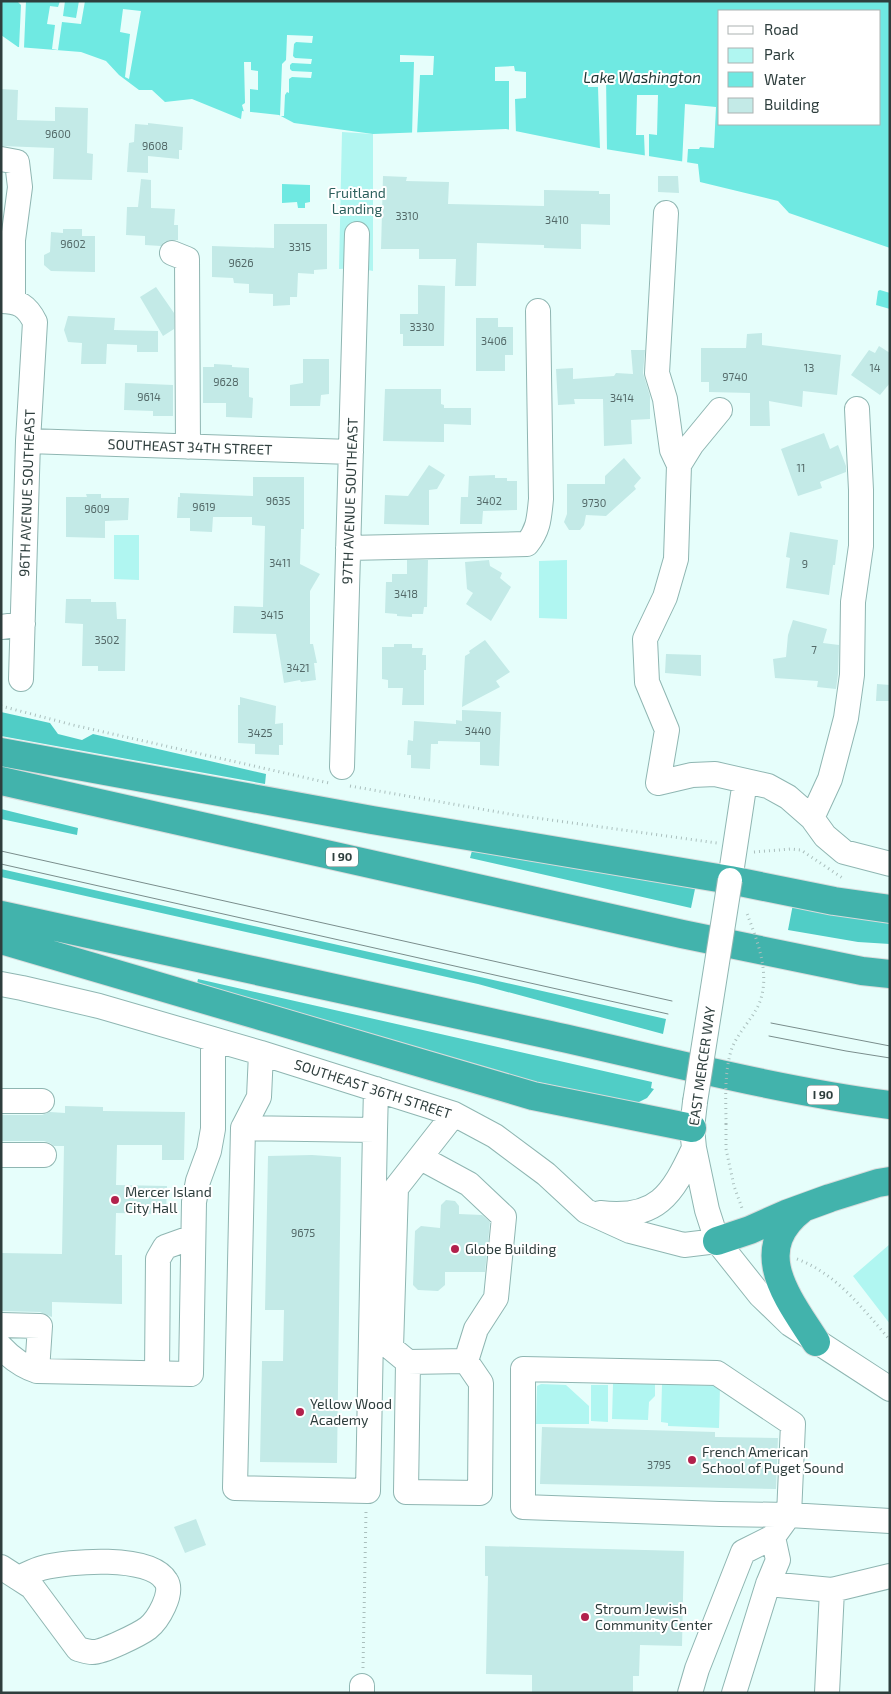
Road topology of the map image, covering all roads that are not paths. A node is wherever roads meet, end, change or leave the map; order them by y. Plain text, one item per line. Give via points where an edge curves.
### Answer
1 (1, 159) edge
2 (666, 213) dead end
3 (357, 234) dead end
4 (172, 253) dead end
5 (14, 304) edge
6 (538, 312) dead end
7 (857, 409) dead end
8 (720, 410) dead end
9 (28, 442) junction
10 (188, 447) junction
11 (352, 452) junction
12 (679, 465) junction
13 (348, 548) junction
14 (12, 626) edge
15 (21, 679) dead end
16 (1, 752) edge
17 (342, 767) dead end
18 (1, 781) edge
19 (745, 781) junction
20 (812, 818) junction
21 (890, 864) edge
22 (736, 892) junction
23 (890, 909) edge
24 (1, 915) edge
25 (1, 940) edge
26 (890, 974) edge
27 (1, 984) edge
28 (213, 1039) junction
29 (262, 1053) junction
30 (376, 1090) junction
31 (1, 1101) edge
32 (42, 1101) dead end
33 (890, 1105) edge
34 (454, 1114) junction
35 (694, 1126) junction
36 (243, 1128) junction
37 (375, 1130) junction
38 (44, 1155) dead end
39 (1, 1156) edge
40 (421, 1158) junction
41 (890, 1181) edge
42 (806, 1207) junction
43 (586, 1211) junction
44 (193, 1237) junction
45 (717, 1241) junction
46 (1, 1325) edge
47 (816, 1342) junction
48 (1, 1347) edge
49 (408, 1362) junction
50 (466, 1362) junction
51 (37, 1371) junction
52 (157, 1373) junction
53 (890, 1389) edge
54 (789, 1515) junction
55 (890, 1521) edge
56 (773, 1538) junction
57 (9, 1572) edge
58 (890, 1576) edge
59 (768, 1584) junction
60 (832, 1590) junction
61 (690, 1693) edge
62 (734, 1693) edge
63 (827, 1693) edge

1 - 5 street, 96TH AVENUE SOUTHEAST via 17,162 20,187 13,240
2 - 12 street via 656,373 664,399 672,450
3 - 11 street, 97TH AVENUE SOUTHEAST
4 - 10 street via 187,259
5 - 9 street, 96TH AVENUE SOUTHEAST via 35,322
6 - 13 street via 541,499 539,525 527,544
7 - 20 street via 861,546 853,602 852,675 846,718 830,779
8 - 12 street
9 - 10 street, SOUTHEAST 34TH STREET
9 - 14 street, 96TH AVENUE SOUTHEAST
10 - 11 street, SOUTHEAST 34TH STREET
11 - 13 street, 97TH AVENUE SOUTHEAST
12 - 19 street via 676,559 665,597 646,639 647,682 667,730 658,783 692,775 715,774
13 - 17 street, 97TH AVENUE SOUTHEAST
14 - 15 street, 96TH AVENUE SOUTHEAST
16 - 22 highway via 372,820
18 - 26 highway, I 90 via 682,934
19 - 20 street via 768,786 788,797
19 - 22 street, EAST MERCER WAY
20 - 21 street via 825,836 844,852
22 - 23 highway
22 - 35 street, EAST MERCER WAY, bridge
24 - 33 highway, I 90 via 748,1080
25 - 35 highway via 534,1096
27 - 28 street, SOUTHEAST 36TH STREET via 99,1006
28 - 29 street, SOUTHEAST 36TH STREET
28 - 44 street via 213,1129 194,1202
29 - 30 street, SOUTHEAST 36TH STREET
29 - 36 street via 259,1097
30 - 34 street, SOUTHEAST 36TH STREET
30 - 37 street
31 - 32 street
34 - 40 street
34 - 43 street, SOUTHEAST 36TH STREET via 495,1136 546,1174
35 - 43 street via 681,1176 673,1189 654,1206 620,1215
35 - 45 street, EAST MERCER WAY via 707,1210
36 - 37 street
36 - 37 street via 235,1488 368,1491
38 - 39 street
40 - 49 street via 396,1188 391,1348
40 - 50 street via 470,1184 504,1217 496,1298 476,1329
41 - 42 highway
42 - 45 highway
42 - 47 highway via 784,1228 775,1263 781,1285
43 - 45 street, SOUTHEAST 36TH STREET via 630,1231 684,1245
44 - 52 street via 164,1247 158,1259
44 - 52 street via 191,1374
45 - 47 street, EAST MERCER WAY via 760,1295 790,1324
46 - 51 street via 40,1326
47 - 53 street, EAST MERCER WAY
48 - 51 street via 24,1367
49 - 50 street
49 - 50 street via 406,1492 480,1493 481,1383
51 - 52 street
54 - 54 street via 523,1507 523,1369 717,1373 793,1424
54 - 55 street
54 - 56 street
56 - 59 street via 778,1560
56 - 61 street via 743,1552
57 - 57 street via 32,1587 78,1649 94,1653 149,1628 163,1609 168,1593 167,1582 161,1575 144,1566 95,1561
58 - 60 street
59 - 60 street
59 - 62 street
60 - 63 street

